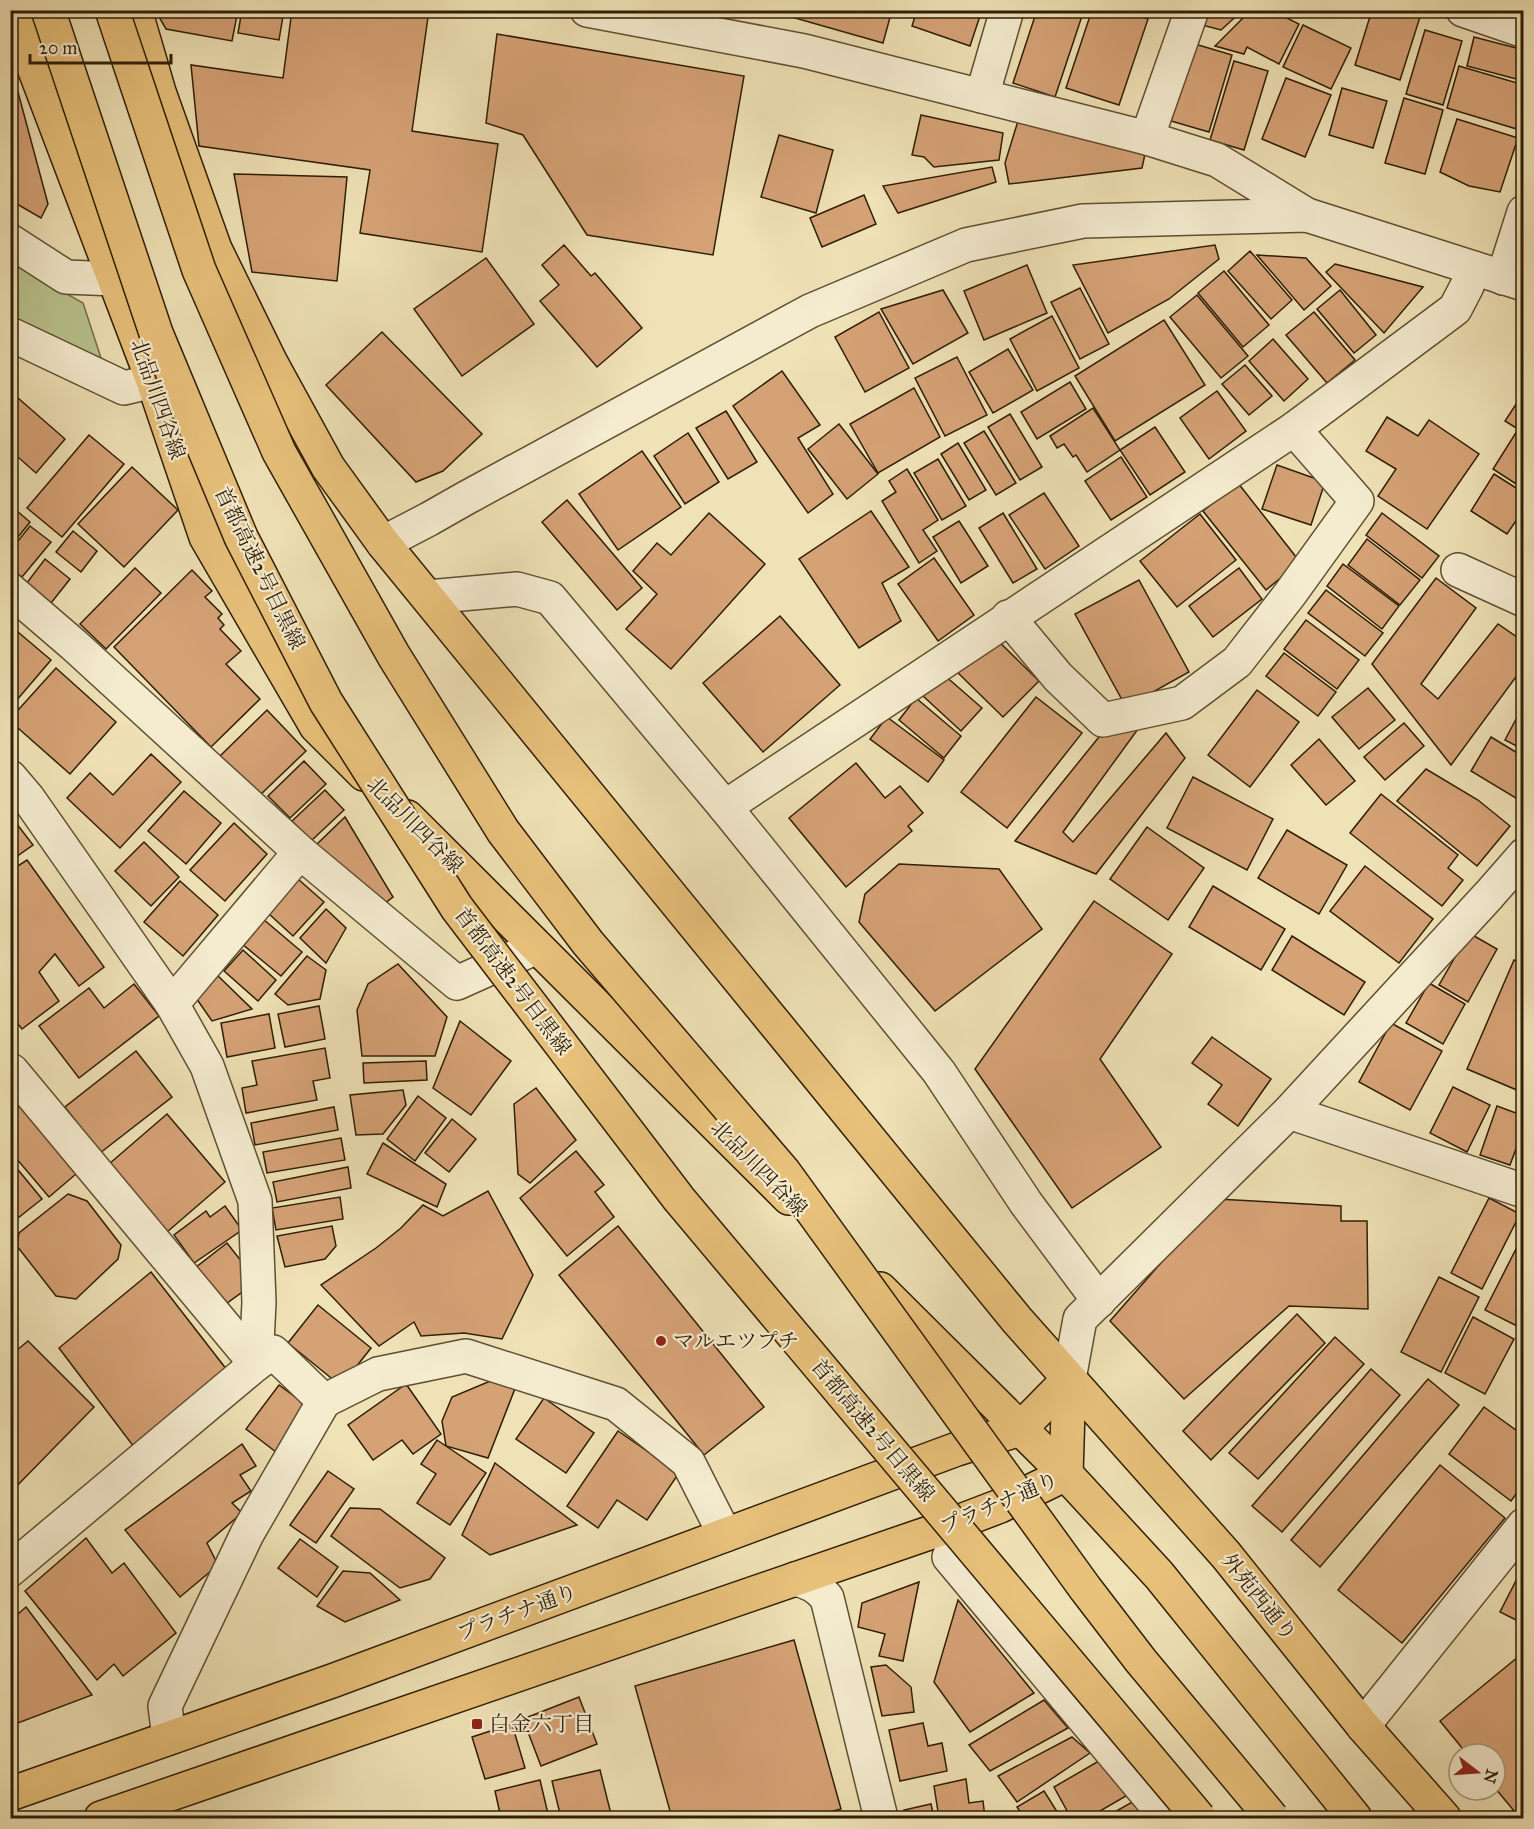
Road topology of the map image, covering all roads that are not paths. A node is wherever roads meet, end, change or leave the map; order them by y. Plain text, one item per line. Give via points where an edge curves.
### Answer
1 (48, 10) edge
2 (112, 10) edge
3 (135, 10) edge
4 (587, 10) edge
5 (1007, 10) edge
6 (1192, 10) edge
7 (1463, 10) edge
8 (13, 13) edge
9 (1524, 31) edge
10 (982, 96) junction
11 (1147, 138) junction
12 (1524, 212) edge
13 (1307, 215) junction
14 (10, 241) edge
15 (1500, 277) edge
16 (115, 279) junction
17 (10, 334) edge
18 (153, 381) junction
19 (1294, 429) junction
20 (383, 543) junction
21 (1458, 570) dead end
22 (10, 590) edge
23 (428, 597) junction
24 (1524, 600) edge
25 (1008, 617) junction
26 (10, 777) edge
27 (725, 807) junction
28 (300, 852) junction
29 (1524, 855) edge
30 (537, 947) junction
31 (172, 1004) junction
32 (11, 1071) edge
33 (1289, 1112) junction
34 (1524, 1191) edge
35 (1099, 1301) junction
36 (256, 1364) junction
37 (1070, 1379) junction
38 (324, 1401) junction
39 (1020, 1429) junction
40 (1066, 1474) junction
41 (1524, 1525) edge
42 (725, 1535) junction
43 (950, 1557) dead end
44 (10, 1570) edge
45 (795, 1579) junction
46 (1363, 1726) junction
47 (169, 1738) junction
48 (10, 1794) edge
49 (101, 1818) edge
50 (881, 1818) edge
51 (1167, 1818) edge
52 (1199, 1818) edge
53 (1272, 1818) edge
54 (1355, 1818) edge
55 (1444, 1818) edge

1 - 52 main road, 首都高速2号目黒線, bridge via 156,333 241,537 326,702 457,908 679,1199
2 - 53 main road, bridge via 199,270 279,453 394,656 503,831 588,943 784,1172 1085,1588
3 - 20 main road via 159,92 215,249 328,467
4 - 10 street via 804,51
5 - 10 street
6 - 11 street
7 - 9 street
8 - 16 main road, 北品川四谷線
10 - 11 street
11 - 13 street via 1217,160
12 - 15 street
13 - 15 street
13 - 20 street via 1083,221 966,245 810,311
14 - 16 street via 66,276
15 - 19 street via 1467,286 1455,309
16 - 18 main road, 北品川四谷線
17 - 18 street via 124,388
18 - 30 main road, 北品川四谷線 via 206,537 316,726
19 - 25 street
19 - 25 street via 1357,501 1237,662 1182,703 1103,720 1058,677
20 - 23 main road
21 - 24 street
22 - 28 street
23 - 27 street via 517,589 550,598
23 - 37 main road via 982,1278
25 - 27 street
26 - 31 street
27 - 35 street via 939,1072 1026,1203
28 - 30 street via 457,983
28 - 31 street
29 - 33 street
30 - 39 main road, 北品川四谷線
31 - 36 street via 207,1066 255,1201 259,1302
32 - 36 street
33 - 34 street
33 - 35 street
35 - 37 street via 1080,1319
36 - 38 street via 273,1352
36 - 44 street
37 - 39 main road, プラチナ通り
37 - 40 main road, プラチナ通り
37 - 46 main road, 外苑西通り via 1226,1555
38 - 42 street via 378,1374 466,1356 616,1404 688,1462
38 - 47 street via 247,1534 165,1706
39 - 40 main road, 北品川四谷線
39 - 42 main road, プラチナ通り
40 - 45 main road, プラチナ通り via 1000,1506
40 - 54 main road via 1160,1575
41 - 46 street
42 - 47 main road, プラチナ通り
43 - 51 street
45 - 49 main road, プラチナ通り
45 - 50 street via 808,1582 827,1599
46 - 55 main road, 外苑西通り
47 - 48 main road, プラチナ通り

